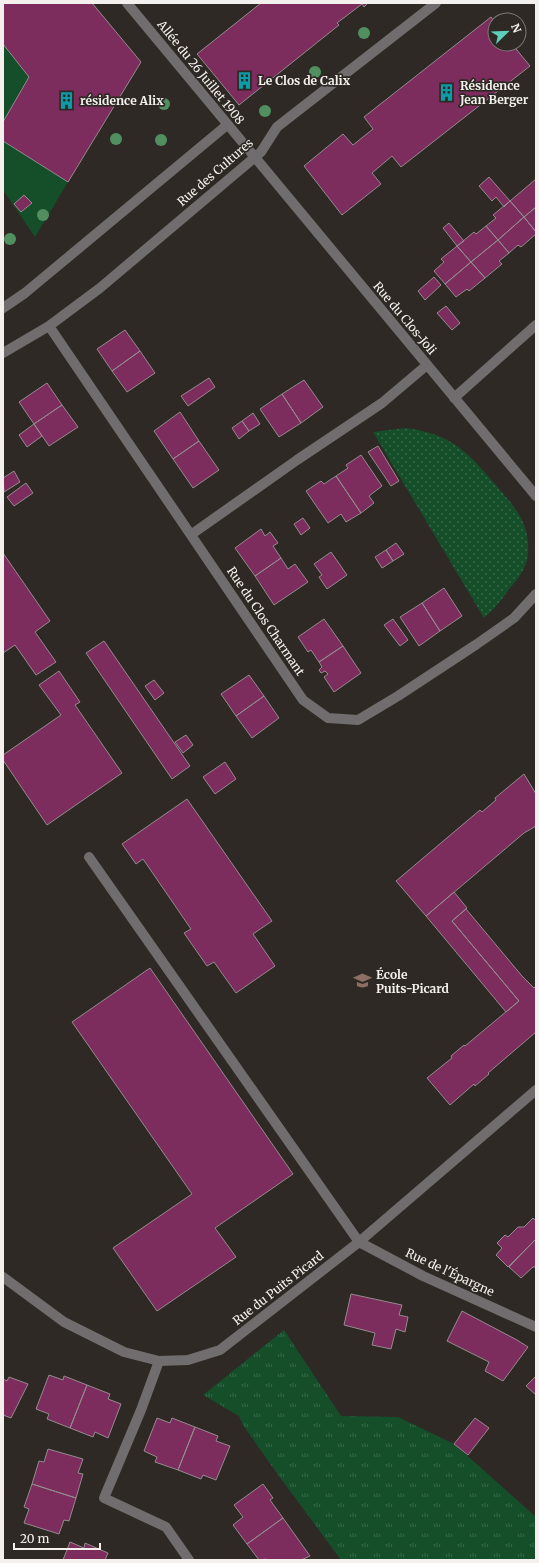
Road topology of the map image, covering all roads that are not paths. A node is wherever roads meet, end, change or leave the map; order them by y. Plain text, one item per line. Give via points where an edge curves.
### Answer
1 (127, 3) edge
2 (436, 3) edge
3 (227, 124) junction
4 (254, 157) junction
5 (3, 308) edge
6 (536, 324) edge
7 (49, 326) junction
8 (3, 353) edge
9 (427, 365) junction
10 (454, 398) junction
11 (536, 496) edge
12 (192, 534) junction
13 (536, 594) edge
14 (89, 857) dead end
15 (536, 1090) edge
16 (360, 1242) junction
17 (3, 1277) edge
18 (534, 1324) edge
19 (159, 1361) junction
20 (189, 1560) edge

1 - 3 street, Allée du 26 Juillet 1908
2 - 4 street, Rue des Cultures via 277,127
3 - 4 street, Allée du 26 Juillet 1908
3 - 5 street via 25,293
4 - 7 street, Rue des Cultures via 100,288
4 - 9 street, Rue du Clos-Joli
6 - 10 street
7 - 8 street, Rue des Cultures
7 - 12 street, Rue du Clos Charmant
9 - 10 street, Rue du Clos-Joli
9 - 12 street via 382,403
10 - 11 street, Rue du Clos-Joli
12 - 13 street, Rue du Clos Charmant via 304,700 328,718 358,720 514,618
14 - 16 street
15 - 16 street, Rue du Puits Picard
16 - 18 street, Rue de l'Épargne via 423,1276
16 - 19 street, Rue du Puits Picard via 220,1350 188,1360
17 - 19 street, Rue du Puits Picard via 64,1322 124,1352
19 - 20 street via 104,1498 166,1527

